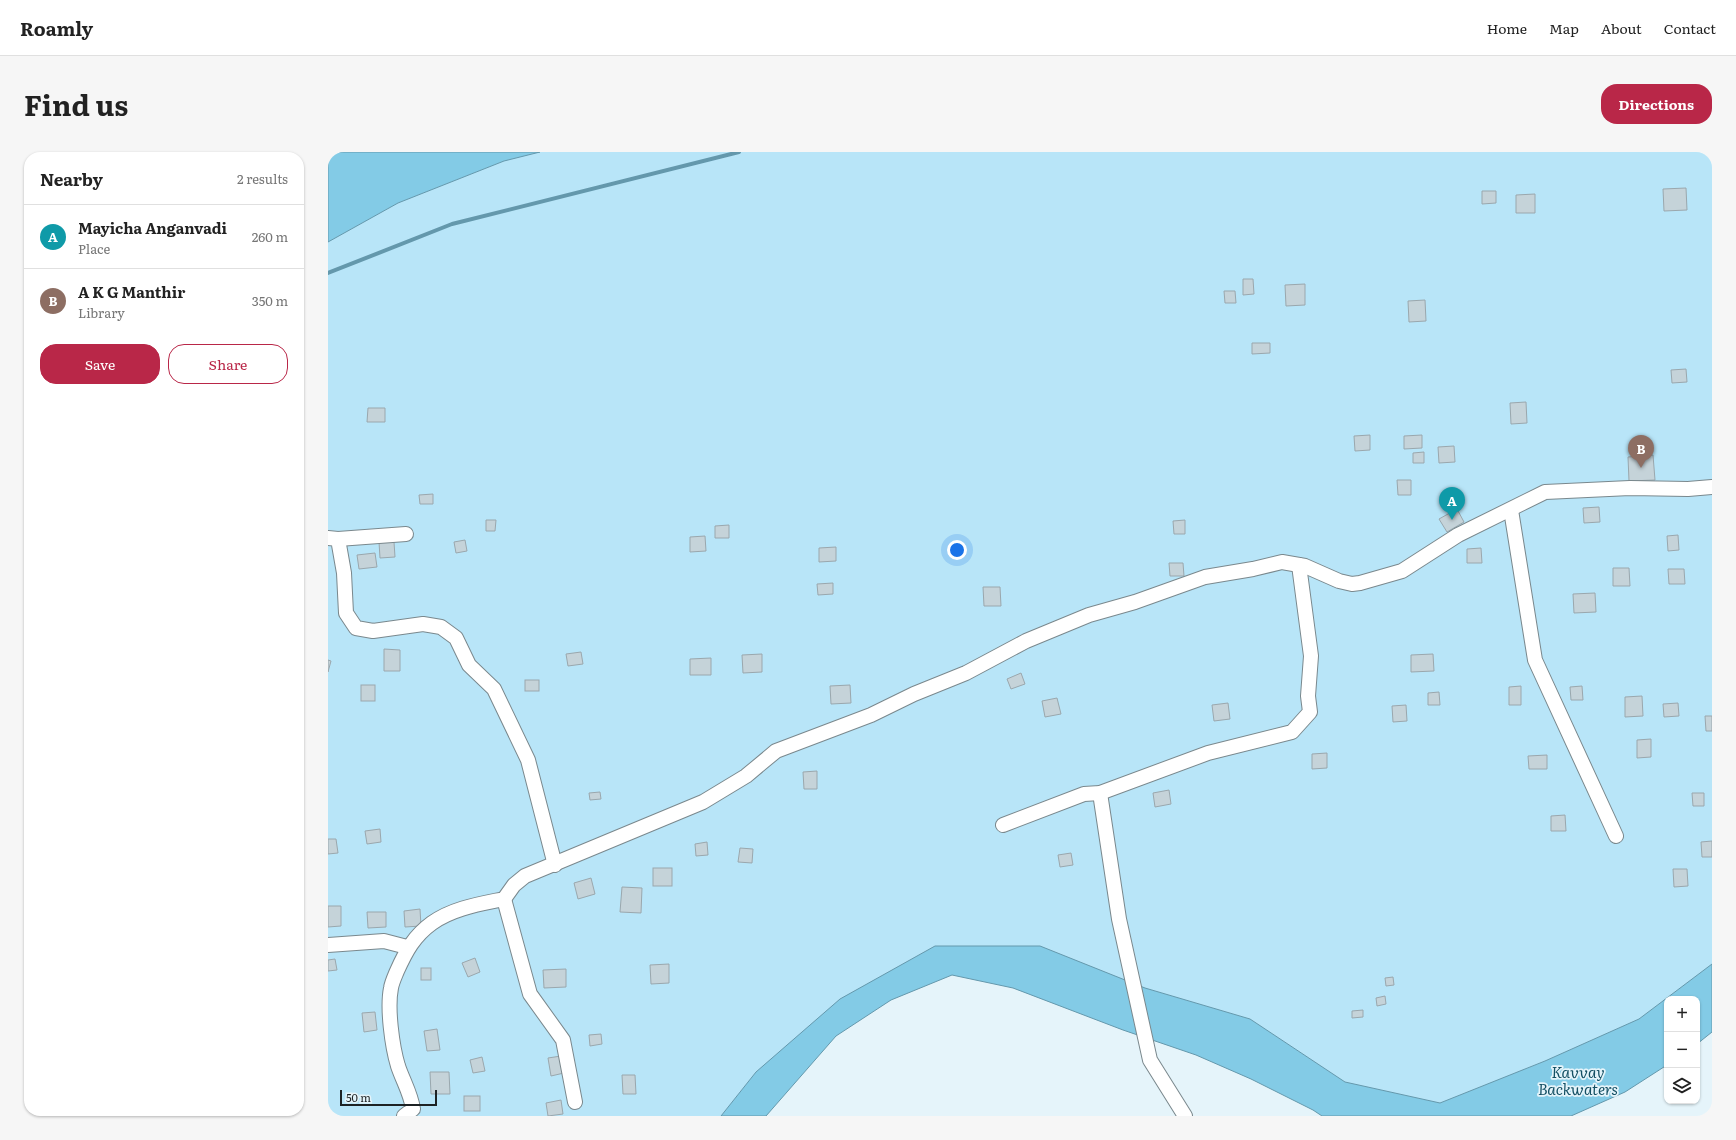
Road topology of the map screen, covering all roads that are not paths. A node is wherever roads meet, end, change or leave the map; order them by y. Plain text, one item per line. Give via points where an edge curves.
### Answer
1 (1712, 486) edge
2 (1511, 510) junction
3 (406, 534) dead end
4 (333, 538) edge
5 (1299, 565) junction
6 (1100, 793) junction
7 (1003, 825) dead end
8 (1616, 836) dead end
9 (555, 865) junction
10 (504, 899) junction
11 (328, 945) edge
12 (407, 948) junction
13 (575, 1102) dead end
14 (404, 1116) edge
15 (1185, 1116) edge

1 - 2 street via 1688,489 1630,488 1545,492
2 - 5 street via 1458,535 1402,571 1360,582 1352,584 1339,581
2 - 8 street via 1535,660
3 - 4 street
4 - 9 street via 344,573 346,613 356,628 373,631 423,624 441,627 456,638 469,665 494,689 528,760
5 - 6 street via 1311,656 1308,696 1310,712 1299,725 1292,732 1208,752
5 - 9 street via 1282,562 1205,577 1082,618 1026,641 966,673 871,715 776,751 746,776 702,802
6 - 7 street via 1084,794
6 - 15 street via 1119,919 1150,1060
9 - 10 street via 518,880
10 - 12 street via 463,908 433,922
10 - 13 street via 530,994 563,1040
11 - 12 street via 384,941
12 - 14 street via 391,986 390,996 398,1066 412,1100 413,1109

